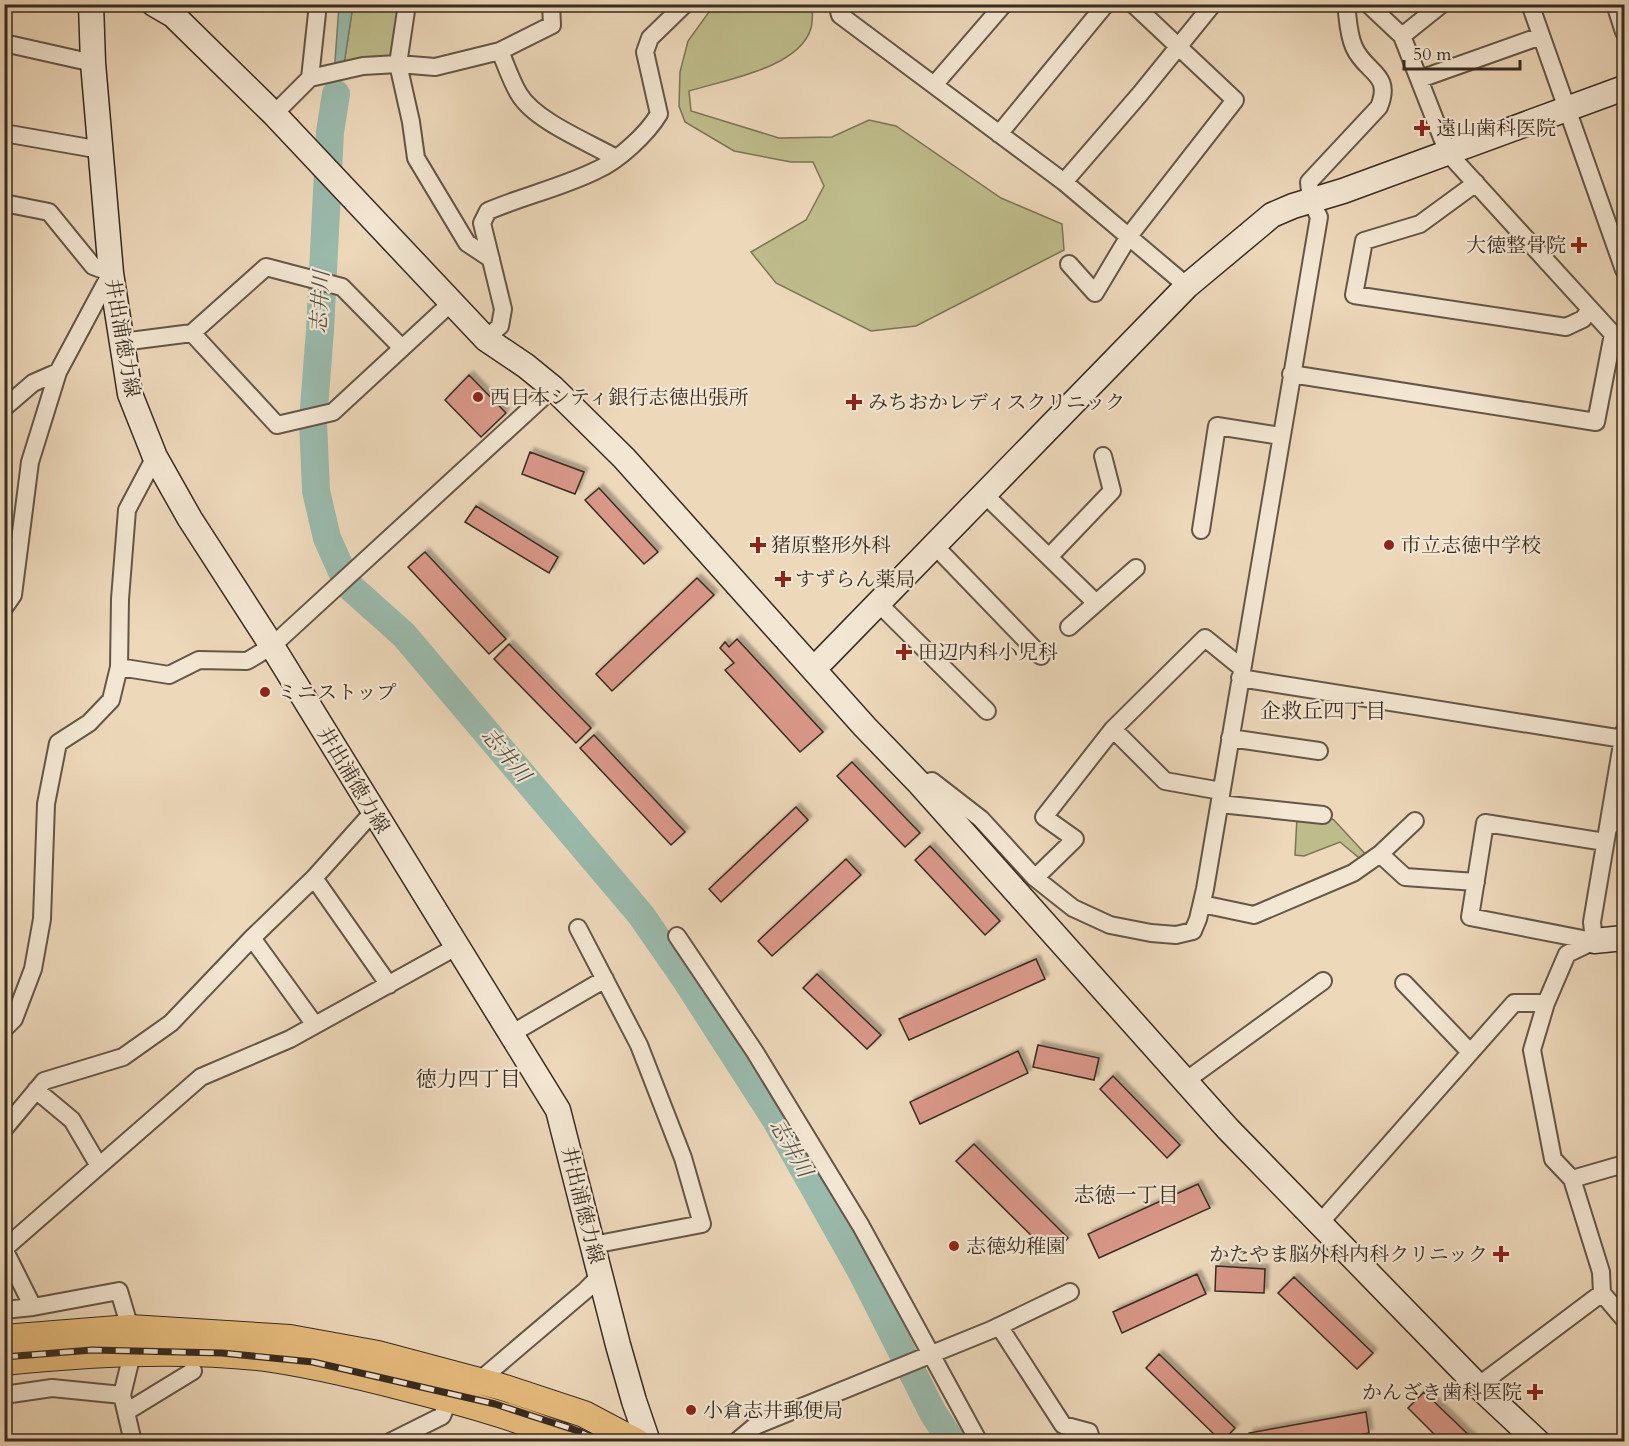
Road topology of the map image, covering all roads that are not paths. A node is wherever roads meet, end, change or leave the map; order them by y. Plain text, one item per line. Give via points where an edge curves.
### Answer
1 (91, 4) edge
2 (318, 4) edge
3 (407, 4) edge
4 (551, 4) edge
5 (685, 4) edge
6 (837, 4) edge
7 (1004, 4) edge
8 (1106, 4) edge
9 (1133, 4) edge
10 (1214, 4) edge
11 (1346, 4) edge
12 (1368, 4) edge
13 (1442, 4) edge
14 (1530, 4) edge
15 (1615, 4) edge
16 (169, 8) edge
17 (1624, 32) edge
18 (1402, 36) junction
19 (1541, 36) junction
20 (4, 43) edge
21 (1179, 47) junction
22 (500, 51) junction
23 (93, 63) junction
24 (398, 64) junction
25 (310, 78) junction
26 (1420, 79) junction
27 (934, 85) junction
28 (1624, 88) edge
29 (1567, 110) junction
30 (274, 114) junction
31 (4, 133) edge
32 (999, 134) junction
33 (101, 150) junction
34 (1448, 153) junction
35 (616, 158) junction
36 (1064, 182) junction
37 (1476, 183) junction
38 (1311, 201) junction
39 (4, 203) edge
40 (1129, 236) junction
41 (491, 259) junction
42 (1069, 264) dead end
43 (1624, 270) edge
44 (111, 273) junction
45 (1187, 286) junction
46 (452, 302) junction
47 (1590, 309) junction
48 (192, 333) junction
49 (1619, 335) edge
50 (486, 339) junction
51 (122, 342) junction
52 (402, 348) junction
53 (58, 372) junction
54 (1291, 374) junction
55 (553, 388) junction
56 (4, 408) edge
57 (1281, 436) junction
58 (1103, 456) dead end
59 (155, 457) junction
60 (984, 494) junction
61 (1201, 530) dead end
62 (934, 545) junction
63 (1049, 557) junction
64 (1136, 568) dead end
65 (878, 603) junction
66 (1096, 603) junction
67 (4, 608) edge
68 (1069, 627) dead end
69 (272, 646) junction
70 (1041, 656) dead end
71 (119, 667) junction
72 (814, 668) junction
73 (1241, 673) junction
74 (987, 711) dead end
75 (1113, 729) junction
76 (1624, 736) edge
77 (1230, 738) junction
78 (1319, 751) dead end
79 (920, 784) junction
80 (1220, 797) junction
81 (373, 812) junction
82 (1323, 815) dead end
83 (1415, 821) dead end
84 (1617, 824) edge
85 (1605, 842) junction
86 (1380, 854) junction
87 (314, 878) junction
88 (1035, 878) junction
89 (1476, 882) junction
90 (1202, 904) junction
91 (578, 928) dead end
92 (677, 936) dead end
93 (252, 938) junction
94 (1624, 940) edge
95 (1594, 941) junction
96 (456, 947) junction
97 (605, 979) junction
98 (1323, 981) dead end
99 (1404, 983) dead end
100 (388, 985) junction
101 (1546, 1003) junction
102 (315, 1025) junction
103 (4, 1029) edge
104 (511, 1034) junction
105 (1470, 1052) junction
106 (1184, 1082) junction
107 (36, 1090) junction
108 (4, 1129) edge
109 (1624, 1164) edge
110 (99, 1166) junction
111 (1572, 1179) junction
112 (1319, 1224) junction
113 (593, 1245) junction
114 (4, 1249) edge
115 (601, 1275) junction
116 (1070, 1292) dead end
117 (1602, 1293) junction
118 (33, 1306) junction
119 (4, 1310) edge
120 (1624, 1319) edge
121 (999, 1326) junction
122 (130, 1328) junction
123 (4, 1338) edge
124 (132, 1354) junction
125 (933, 1355) junction
126 (4, 1362) edge
127 (193, 1371) dead end
128 (480, 1380) junction
129 (1478, 1386) junction
130 (4, 1395) edge
131 (122, 1395) junction
132 (449, 1399) junction
133 (126, 1412) junction
134 (133, 1442) edge
135 (390, 1442) edge
136 (576, 1442) edge
137 (637, 1442) edge
138 (648, 1442) edge
139 (736, 1442) edge
140 (979, 1442) edge
141 (1092, 1442) edge
142 (1538, 1442) edge

1 - 23 street, 井出浦徳力線
2 - 25 street
3 - 24 street
4 - 22 street via 552,25
5 - 35 street via 650,38 645,52 659,114 651,128
6 - 27 street via 840,15
7 - 27 street
8 - 32 street
9 - 21 street
10 - 21 street
11 - 38 street via 1354,47 1383,82 1384,94 1379,107 1309,182
12 - 18 street
13 - 18 street
14 - 19 street
15 - 17 street
16 - 30 street
18 - 26 street
19 - 26 street
19 - 29 street
20 - 23 street
21 - 36 street
21 - 40 street via 1235,100
22 - 24 street via 435,67
22 - 35 street via 519,94 529,106
23 - 33 street, 井出浦徳力線
24 - 25 street via 363,66
24 - 41 street via 416,158 467,243
25 - 30 street
26 - 34 street
27 - 32 street
28 - 29 street
29 - 34 street
29 - 43 street
30 - 46 street
31 - 33 street
32 - 36 street
33 - 44 street, 井出浦徳力線
34 - 37 street
34 - 38 street
35 - 41 street via 598,170 488,211 482,223
36 - 40 street
37 - 47 street
37 - 47 street via 1420,224 1364,241 1354,295 1566,327 1583,319
38 - 45 street via 1272,215
38 - 54 street via 1318,217
39 - 44 street via 49,212 93,266
40 - 42 street via 1095,293
40 - 45 street
41 - 50 street via 503,309 500,326
44 - 51 street, 井出浦徳力線
44 - 53 street
45 - 60 street
46 - 50 street
46 - 52 street
47 - 49 street
48 - 51 street
48 - 52 street via 266,267 342,287
48 - 52 street via 277,425 333,412
49 - 54 street via 1596,422
50 - 55 street
51 - 59 street, 井出浦徳力線 via 130,394
53 - 56 street via 33,383
53 - 67 street via 30,462 13,595
54 - 57 street
55 - 69 street
55 - 72 street via 624,458
57 - 61 street via 1217,426
57 - 73 street
58 - 63 street via 1112,491
59 - 69 street, 井出浦徳力線
59 - 71 street via 127,510
60 - 62 street
60 - 63 street
62 - 65 street
62 - 70 street
63 - 66 street
64 - 66 street
65 - 72 street
65 - 74 street
66 - 68 street
69 - 71 street via 247,661 199,660 169,675
69 - 81 street, 井出浦徳力線
71 - 103 street via 111,700 89,723 58,743 46,804 42,919 33,969 14,1019
72 - 79 street
73 - 75 street via 1205,638
73 - 76 street
73 - 77 street
75 - 80 street via 1165,781
75 - 88 street via 1044,818 1075,839
76 - 84 street
77 - 78 street
77 - 80 street
79 - 88 street via 932,781 981,819
79 - 106 street
80 - 82 street
80 - 90 street
81 - 87 street
81 - 96 street, 井出浦徳力線
83 - 86 street
84 - 85 street
85 - 89 street via 1485,823
85 - 95 street via 1592,922
86 - 89 street via 1405,877
86 - 90 street via 1353,873 1254,915
87 - 93 street
87 - 100 street
88 - 90 street via 1073,908 1110,925 1150,933 1176,935 1193,931
89 - 95 street via 1470,917
91 - 97 street
92 - 125 street via 755,1052 849,1205
93 - 102 street
93 - 107 street via 171,1023 123,1057 44,1081
94 - 95 street
95 - 101 street via 1567,954
96 - 100 street
96 - 104 street, 井出浦徳力線
97 - 104 street
97 - 113 street via 639,1045 683,1158 702,1224
98 - 106 street
99 - 105 street
100 - 102 street
101 - 105 street via 1514,1003
101 - 111 street via 1532,1050 1553,1159
102 - 110 street via 201,1077
104 - 113 street, 井出浦徳力線 via 558,1110
105 - 112 street
106 - 112 street
107 - 108 street
107 - 110 street via 72,1120
109 - 111 street
110 - 114 street
111 - 117 street via 1601,1272
112 - 129 street
113 - 115 street, 井出浦徳力線
114 - 118 street
115 - 128 street
115 - 138 street, 井出浦徳力線
116 - 121 street
117 - 120 street
117 - 129 street
118 - 119 street
118 - 122 street via 119,1291
121 - 125 street
121 - 141 street via 1063,1425 1089,1432
122 - 123 main road
122 - 124 street
122 - 128 main road via 290,1338 378,1354
124 - 126 main road
124 - 131 street
124 - 132 main road via 207,1353 271,1359 339,1370
125 - 139 street via 755,1426
125 - 140 street
127 - 133 street
128 - 137 main road via 584,1414
129 - 142 street
130 - 131 street via 52,1388
131 - 133 street
132 - 135 street via 442,1416
132 - 136 main road via 491,1410
133 - 134 street

